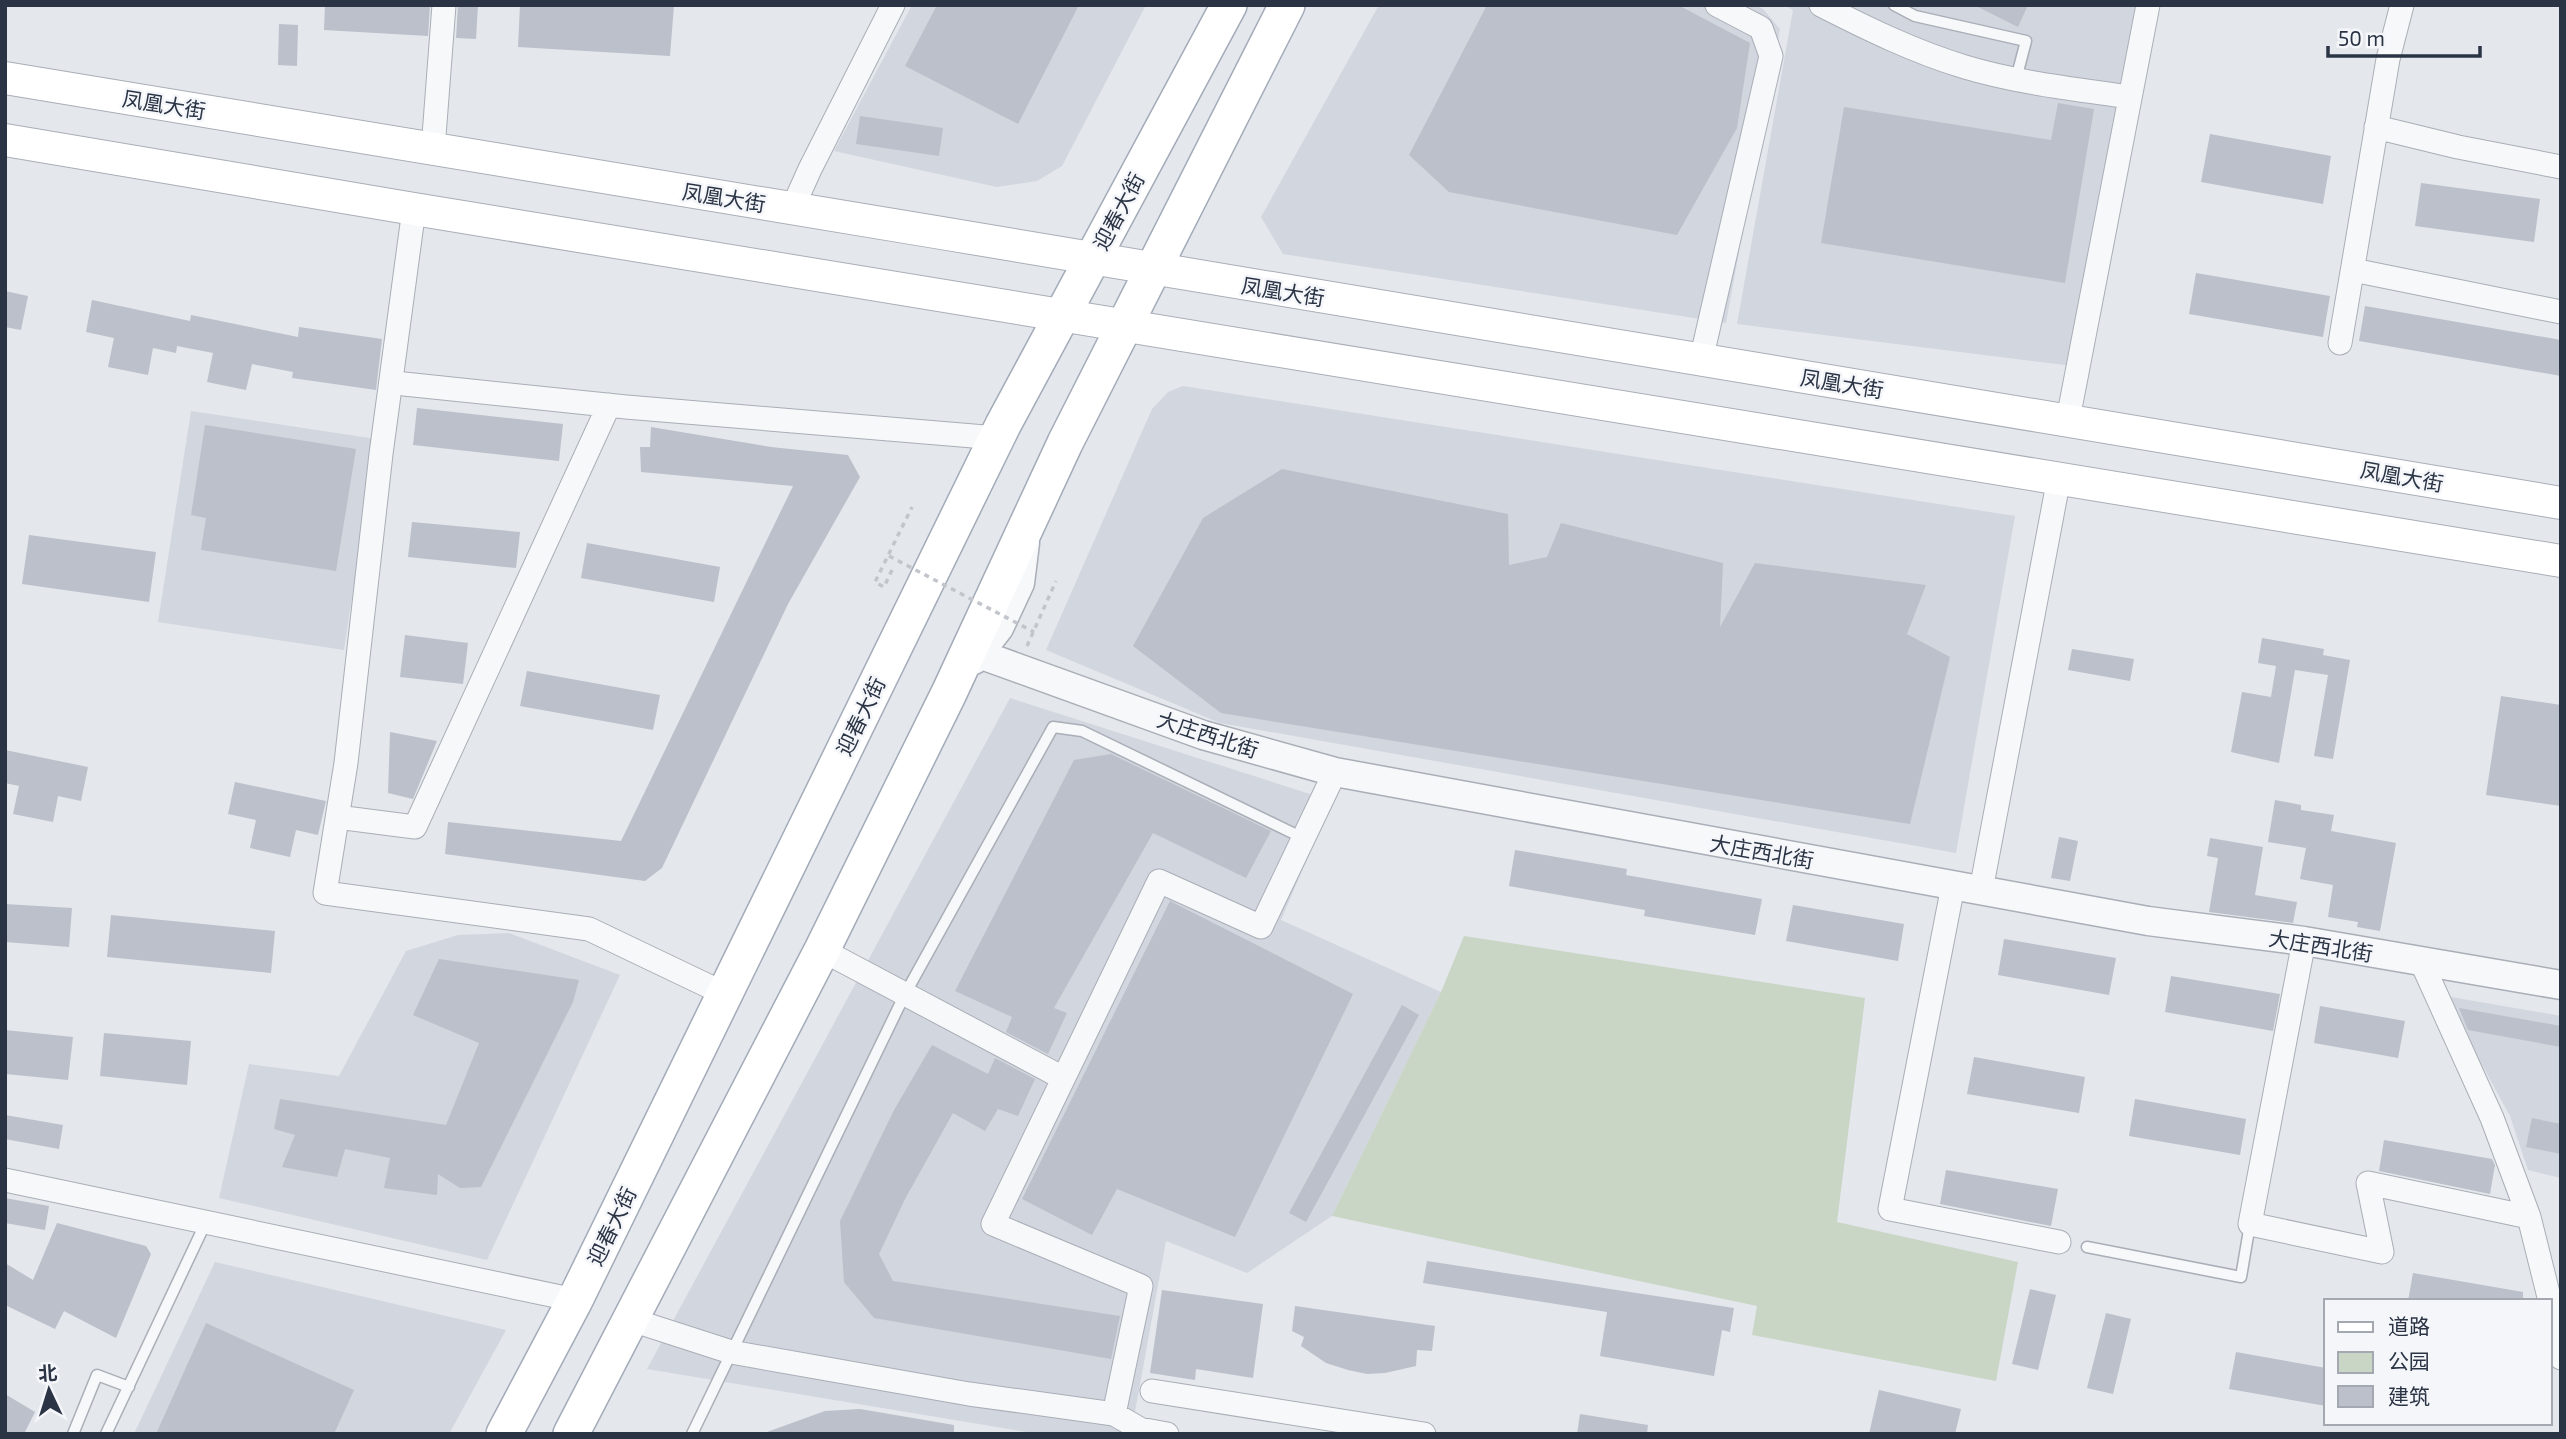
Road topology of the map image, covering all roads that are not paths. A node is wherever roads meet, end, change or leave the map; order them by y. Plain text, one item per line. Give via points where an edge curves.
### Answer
1 (444, 5) edge
2 (893, 5) edge
3 (1229, 5) edge
4 (1287, 5) edge
5 (1717, 5) edge
6 (1821, 5) edge
7 (1894, 5) edge
8 (2148, 5) edge
9 (2402, 5) edge
10 (5, 78) edge
11 (2017, 79) junction
12 (2130, 97) junction
13 (2376, 127) junction
14 (5, 140) edge
15 (433, 149) junction
16 (2561, 167) edge
17 (414, 209) junction
18 (792, 209) junction
19 (1092, 259) junction
20 (1153, 269) junction
21 (2353, 270) junction
22 (2561, 312) edge
23 (1062, 314) junction
24 (1125, 324) junction
25 (2340, 343) dead end
26 (1701, 360) junction
27 (404, 384) dead end
28 (609, 405) junction
29 (2068, 419) junction
30 (997, 438) junction
31 (2059, 478) junction
32 (2561, 503) edge
33 (1027, 523) junction
34 (2561, 561) edge
35 (979, 653) junction
36 (949, 693) junction
37 (1335, 772) junction
38 (345, 818) dead end
39 (1303, 838) junction
40 (1953, 886) junction
41 (1981, 890) junction
42 (2304, 941) junction
43 (822, 950) junction
44 (2421, 961) junction
45 (2561, 985) edge
46 (725, 994) junction
47 (904, 996) junction
48 (1063, 1078) junction
49 (5, 1180) edge
50 (2529, 1217) junction
51 (205, 1222) junction
52 (2250, 1224) junction
53 (2059, 1242) dead end
54 (2087, 1247) dead end
55 (2549, 1299) edge
56 (575, 1300) junction
57 (2552, 1312) edge
58 (632, 1320) junction
59 (731, 1352) junction
60 (2561, 1358) edge
61 (129, 1387) junction
62 (1153, 1391) dead end
63 (1114, 1414) junction
64 (73, 1434) edge
65 (106, 1434) edge
66 (505, 1434) edge
67 (572, 1434) edge
68 (692, 1434) edge
69 (1167, 1434) edge
70 (1424, 1434) edge

1 - 15 street
2 - 18 street
3 - 19 main road, 迎春大街
4 - 20 main road
5 - 26 street via 1761,28 1771,56
6 - 11 street via 1887,39 1965,68
7 - 11 lane via 1915,16 2026,41
8 - 12 street
9 - 13 street
10 - 15 main road, 凤凰大街
11 - 12 street
12 - 29 street
13 - 16 street
13 - 21 street
14 - 17 main road
15 - 18 main road, 凤凰大街
17 - 23 main road
17 - 46 street via 346,763 325,893 589,929
18 - 19 main road, 凤凰大街
19 - 20 main road, 凤凰大街
19 - 23 main road, 迎春大街
20 - 24 main road
20 - 26 main road, 凤凰大街
21 - 22 street
21 - 25 street
23 - 24 main road
23 - 30 main road, 迎春大街
24 - 31 main road
24 - 33 main road
26 - 29 main road, 凤凰大街
27 - 28 street
28 - 30 street
28 - 38 street via 415,827
29 - 32 main road, 凤凰大街
30 - 46 main road, 迎春大街
31 - 34 main road
31 - 41 street
33 - 35 street via 1020,583 999,628
33 - 36 main road
35 - 36 street
35 - 37 street, 大庄西北街 via 1203,735
36 - 43 main road
37 - 39 street
37 - 40 street, 大庄西北街
39 - 47 lane via 1083,731 1053,727
39 - 48 street via 1261,927 1159,881
40 - 41 street, 大庄西北街
40 - 53 street via 1889,1209
41 - 42 street, 大庄西北街 via 2148,921
42 - 44 street, 大庄西北街
42 - 52 street
43 - 47 street
43 - 58 main road
44 - 45 street, 大庄西北街
44 - 50 street via 2492,1118
46 - 56 main road, 迎春大街
47 - 48 street
47 - 59 lane
48 - 63 street via 993,1224 1141,1286
49 - 51 street
50 - 52 street via 2368,1183 2382,1252
50 - 55 street
51 - 56 street
51 - 61 lane
52 - 54 lane via 2241,1277
56 - 66 main road, 迎春大街
57 - 60 street
58 - 59 street
58 - 67 main road
59 - 63 street
59 - 68 lane
61 - 64 lane via 97,1375
61 - 65 lane
62 - 70 street
63 - 69 street via 1140,1429

